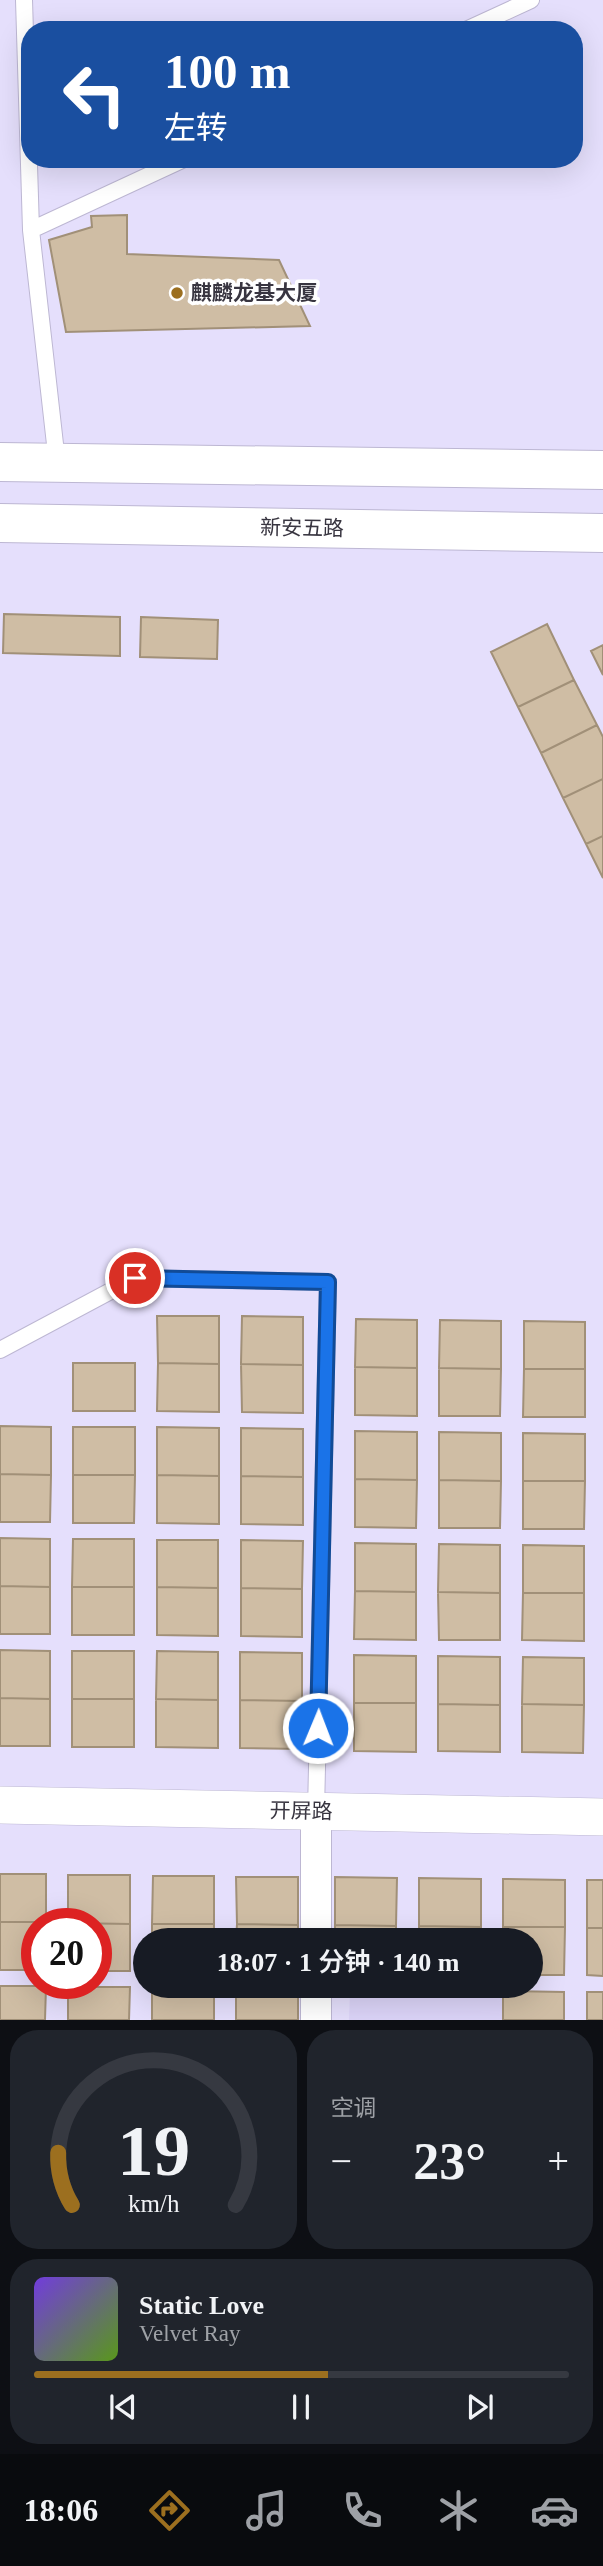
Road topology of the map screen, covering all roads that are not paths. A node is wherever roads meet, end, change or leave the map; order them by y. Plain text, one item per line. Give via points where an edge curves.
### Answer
1 (24, 0) edge
2 (531, 0) edge
3 (25, 21) edge
4 (486, 21) edge
5 (29, 168) edge
6 (165, 168) edge
7 (31, 230) junction
8 (0, 462) edge
9 (57, 462) junction
10 (603, 470) edge
11 (0, 523) edge
12 (603, 533) edge
13 (0, 1350) edge
14 (0, 1805) edge
15 (316, 1811) junction
16 (603, 1817) edge
17 (316, 1928) edge
18 (316, 1998) edge
19 (316, 2020) edge

1 - 3 lane
2 - 4 lane
5 - 7 lane
6 - 7 lane
7 - 9 lane
8 - 9 main road
9 - 10 main road
11 - 12 main road, 新安五路
13 - 15 lane via 135,1278 328,1282
14 - 15 street, 开屏路
15 - 16 street, 开屏路
15 - 17 street
18 - 19 street

